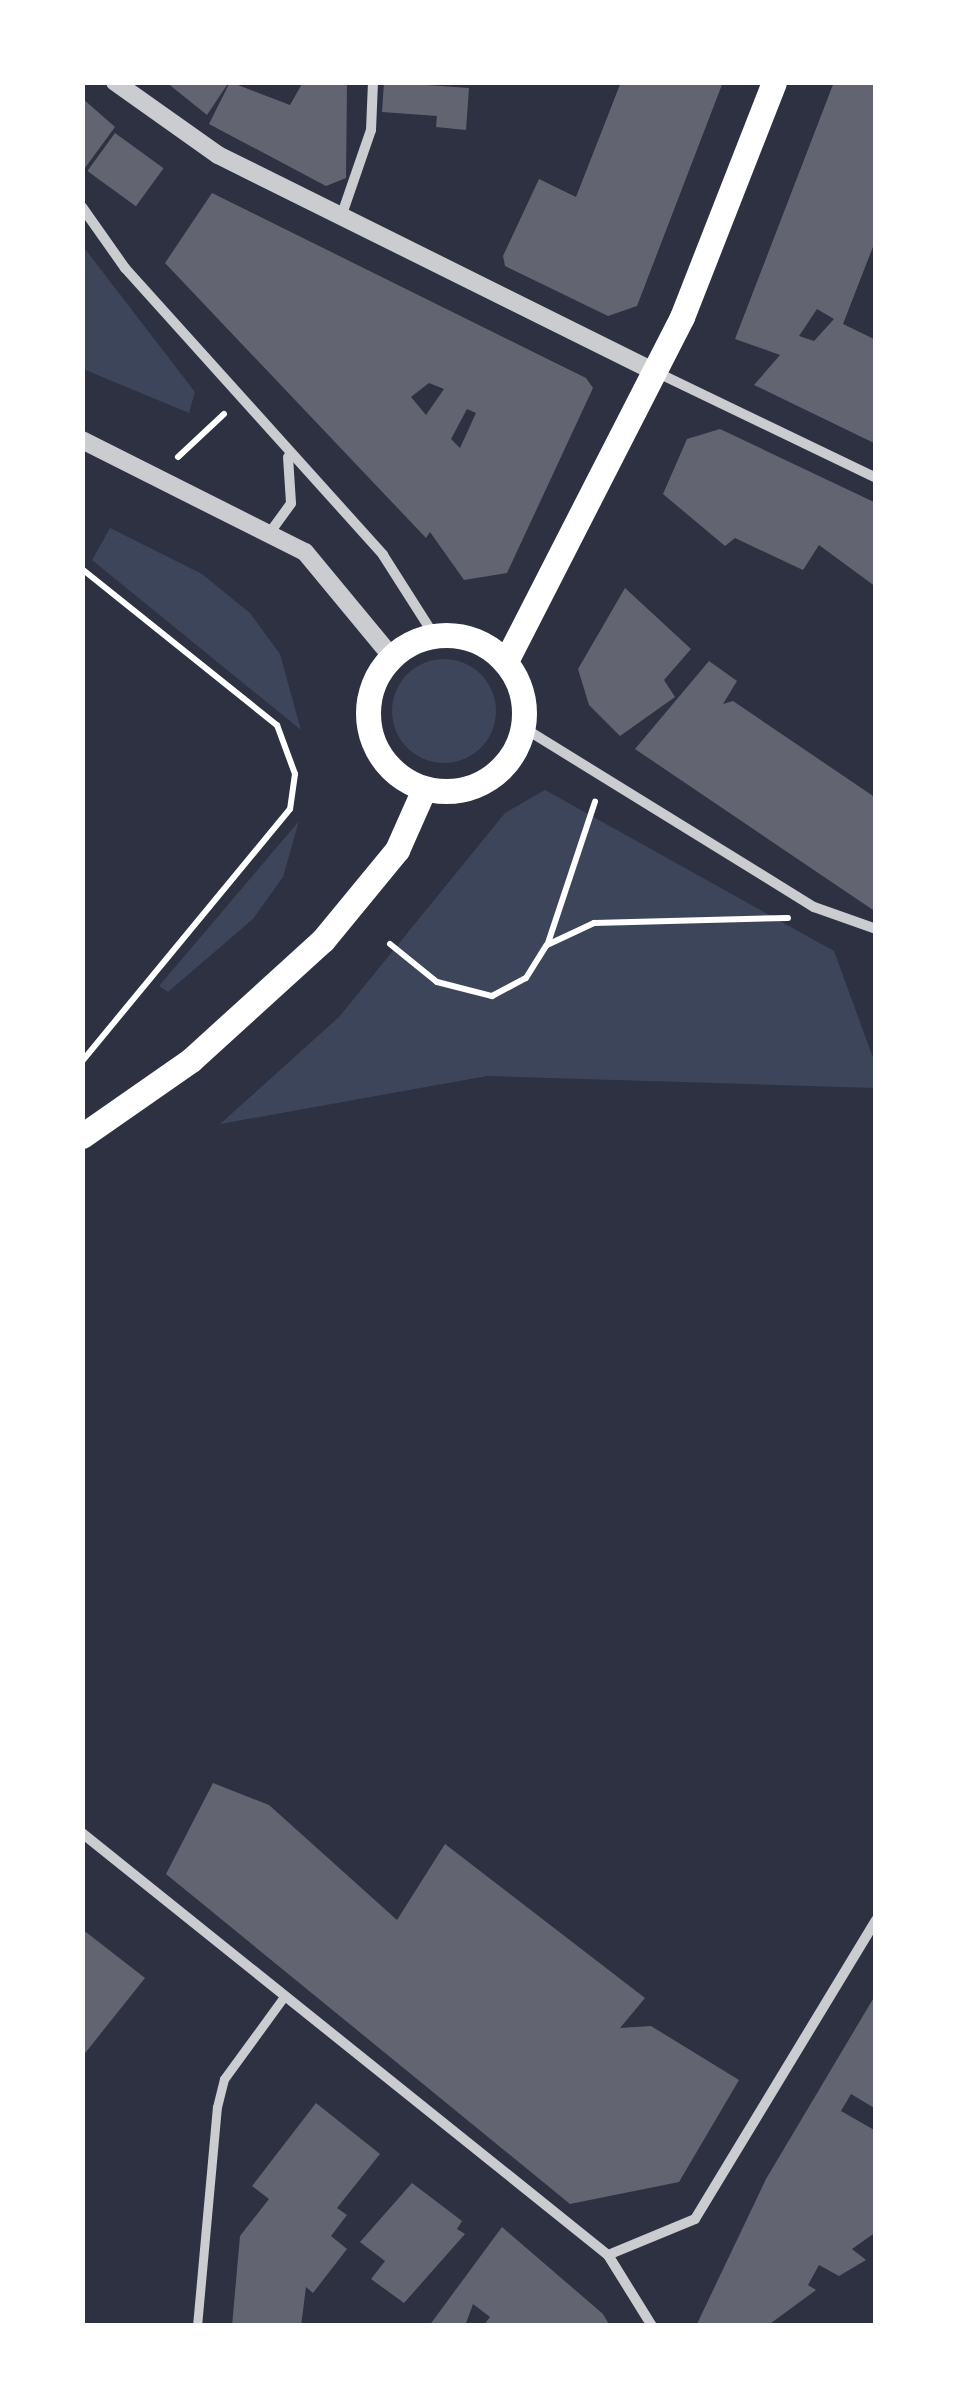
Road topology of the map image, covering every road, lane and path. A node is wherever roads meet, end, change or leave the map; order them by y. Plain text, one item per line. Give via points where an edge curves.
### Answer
1 (115, 82) edge
2 (373, 82) edge
3 (774, 82) edge
4 (82, 207) edge
5 (341, 217) junction
6 (654, 372) junction
7 (239, 400) junction
8 (82, 440) edge
9 (288, 456) junction
10 (158, 476) junction
11 (876, 478) edge
12 (271, 532) junction
13 (82, 568) edge
14 (434, 635) junction
15 (391, 656) junction
16 (506, 661) junction
17 (524, 728) junction
18 (424, 789) junction
19 (595, 802) dead end
20 (787, 918) dead end
21 (876, 929) edge
22 (390, 944) dead end
23 (548, 944) junction
24 (82, 1062) edge
25 (82, 1136) edge
26 (82, 1833) edge
27 (876, 1920) edge
28 (282, 1998) junction
29 (608, 2255) junction
30 (197, 2326) edge
31 (652, 2326) edge

1 - 5 street via 218,155
2 - 5 street via 371,130
3 - 6 main road
4 - 7 street
5 - 6 street
6 - 11 street
6 - 16 main road
7 - 9 street
7 - 10 path
8 - 10 street
9 - 12 street via 291,503
9 - 14 street via 383,555
10 - 12 street
12 - 15 street via 328,575
13 - 24 path via 277,725 295,774 290,810
14 - 15 main road
14 - 16 main road via 479,642
15 - 18 main road via 369,697 373,743
16 - 17 main road via 519,684
17 - 18 main road via 488,781
17 - 21 street via 814,907
18 - 25 main road via 396,850 323,940 191,1060
19 - 23 path
20 - 23 path via 726,926 614,920
22 - 23 path via 437,982 474,996 517,984
26 - 28 street
27 - 29 street via 695,2220
28 - 29 street
28 - 30 street via 224,2079 216,2107
29 - 31 street

